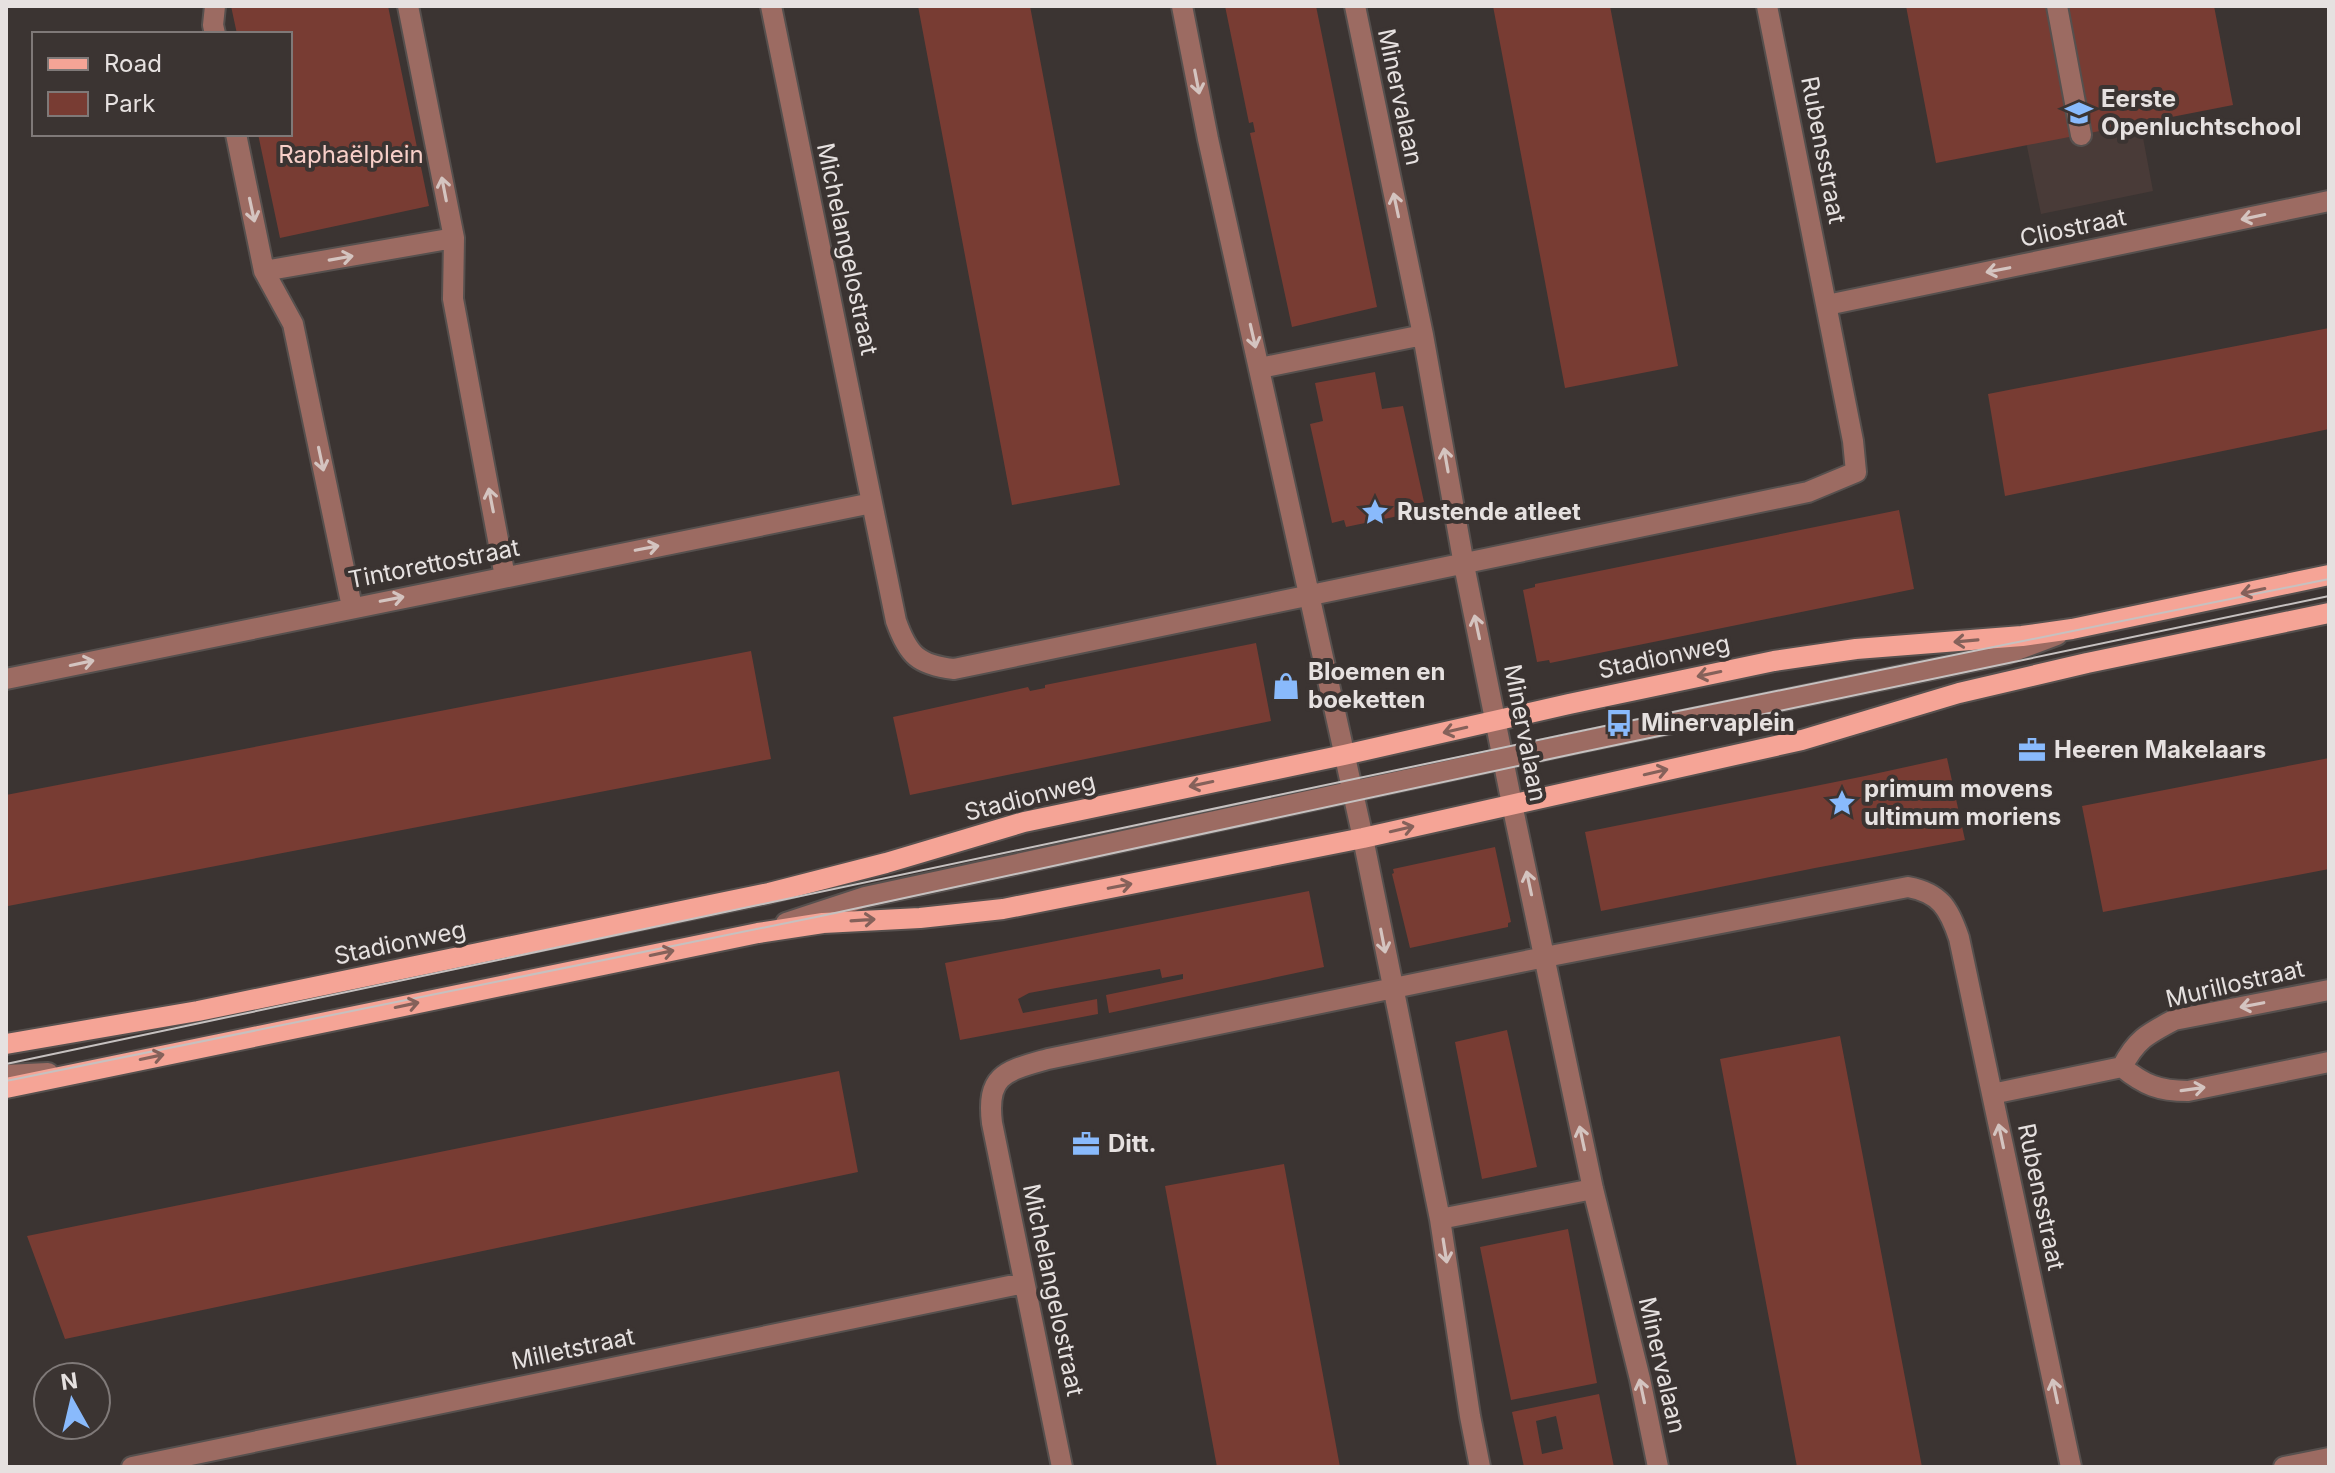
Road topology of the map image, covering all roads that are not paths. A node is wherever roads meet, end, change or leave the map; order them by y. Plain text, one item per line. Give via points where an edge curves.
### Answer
1 (215, 6) edge
2 (408, 6) edge
3 (771, 6) edge
4 (1182, 6) edge
5 (1355, 6) edge
6 (1767, 6) edge
7 (2057, 6) edge
8 (215, 32) edge
9 (2081, 135) dead end
10 (236, 136) edge
11 (2329, 201) edge
12 (454, 238) junction
13 (264, 271) junction
14 (1827, 305) junction
15 (1423, 335) junction
16 (1260, 368) junction
17 (872, 503) junction
18 (1464, 565) junction
19 (2329, 575) edge
20 (505, 577) junction
21 (1310, 595) junction
22 (352, 607) junction
23 (2329, 613) edge
24 (2072, 629) junction
25 (6, 679) edge
26 (1496, 720) junction
27 (1344, 755) junction
28 (1503, 759) junction
29 (1353, 791) junction
30 (1512, 804) junction
31 (1363, 838) junction
32 (758, 933) junction
33 (1545, 957) junction
34 (1392, 989) junction
35 (2329, 990) edge
36 (6, 1044) edge
37 (2329, 1062) edge
38 (2122, 1067) junction
39 (76, 1072) junction
40 (6, 1075) edge
41 (6, 1088) edge
42 (1992, 1094) junction
43 (1593, 1189) junction
44 (1440, 1219) junction
45 (1024, 1283) junction
46 (2329, 1458) edge
47 (132, 1467) edge
48 (1062, 1467) edge
49 (1480, 1467) edge
50 (1658, 1467) edge
51 (2071, 1467) edge
52 (2284, 1467) edge

1 - 8 street
12 -> 2 street
3 - 17 street, Michelangelostraat
4 -> 16 street
15 -> 5 street, Minervalaan
6 - 14 street, Rubensstraat
7 - 9 street
10 -> 13 street
11 -> 14 street, Cliostraat
13 -> 12 street
20 -> 12 street via 453,299
13 -> 22 street via 293,324
14 - 18 street via 1856,472 1808,492
15 - 16 street
18 -> 15 street, Minervalaan
16 - 21 street
20 -> 17 street, Tintorettostraat
17 - 21 street via 903,641 933,667 954,669
18 - 21 street
26 -> 18 street, Minervalaan
19 -> 24 main road, Stadionweg
22 -> 20 street, Tintorettostraat
21 - 27 street
25 -> 22 street, Tintorettostraat
30 -> 23 main road, Stadionweg via 1802,740 1959,693
24 -> 26 main road, Stadionweg via 1774,661
24 - 28 street, Stadionweg via 2006,654
26 -> 27 main road, Stadionweg
26 - 28 street, Minervalaan
27 - 29 street
27 -> 36 main road, Stadionweg via 1024,822 769,893 198,1011
28 - 29 street, Stadionweg
28 - 30 street, Minervalaan
29 - 31 street
29 - 32 street, Stadionweg via 865,897
31 -> 30 main road, Stadionweg
33 -> 30 street, Minervalaan
32 -> 31 main road, Stadionweg via 1003,909
31 -> 34 street
39 -> 32 main road, Stadionweg
33 - 34 street
33 - 42 street, Rubensstraat via 1908,887 1924,889 1943,902 1959,938
43 -> 33 street, Minervalaan
34 - 44 street
34 - 45 street, Michelangelostraat via 1048,1059 1014,1069 995,1083 992,1123
35 -> 38 street, Murillostraat via 2174,1020 2132,1048
38 -> 37 street via 2140,1082 2188,1091
38 - 42 street
39 - 40 street, Stadionweg
39 - 41 main road, Stadionweg
51 -> 42 street, Rubensstraat
43 - 44 street
50 -> 43 street, Minervalaan
44 -> 49 street
45 - 47 street, Milletstraat
45 - 48 street, Michelangelostraat
46 - 52 street

